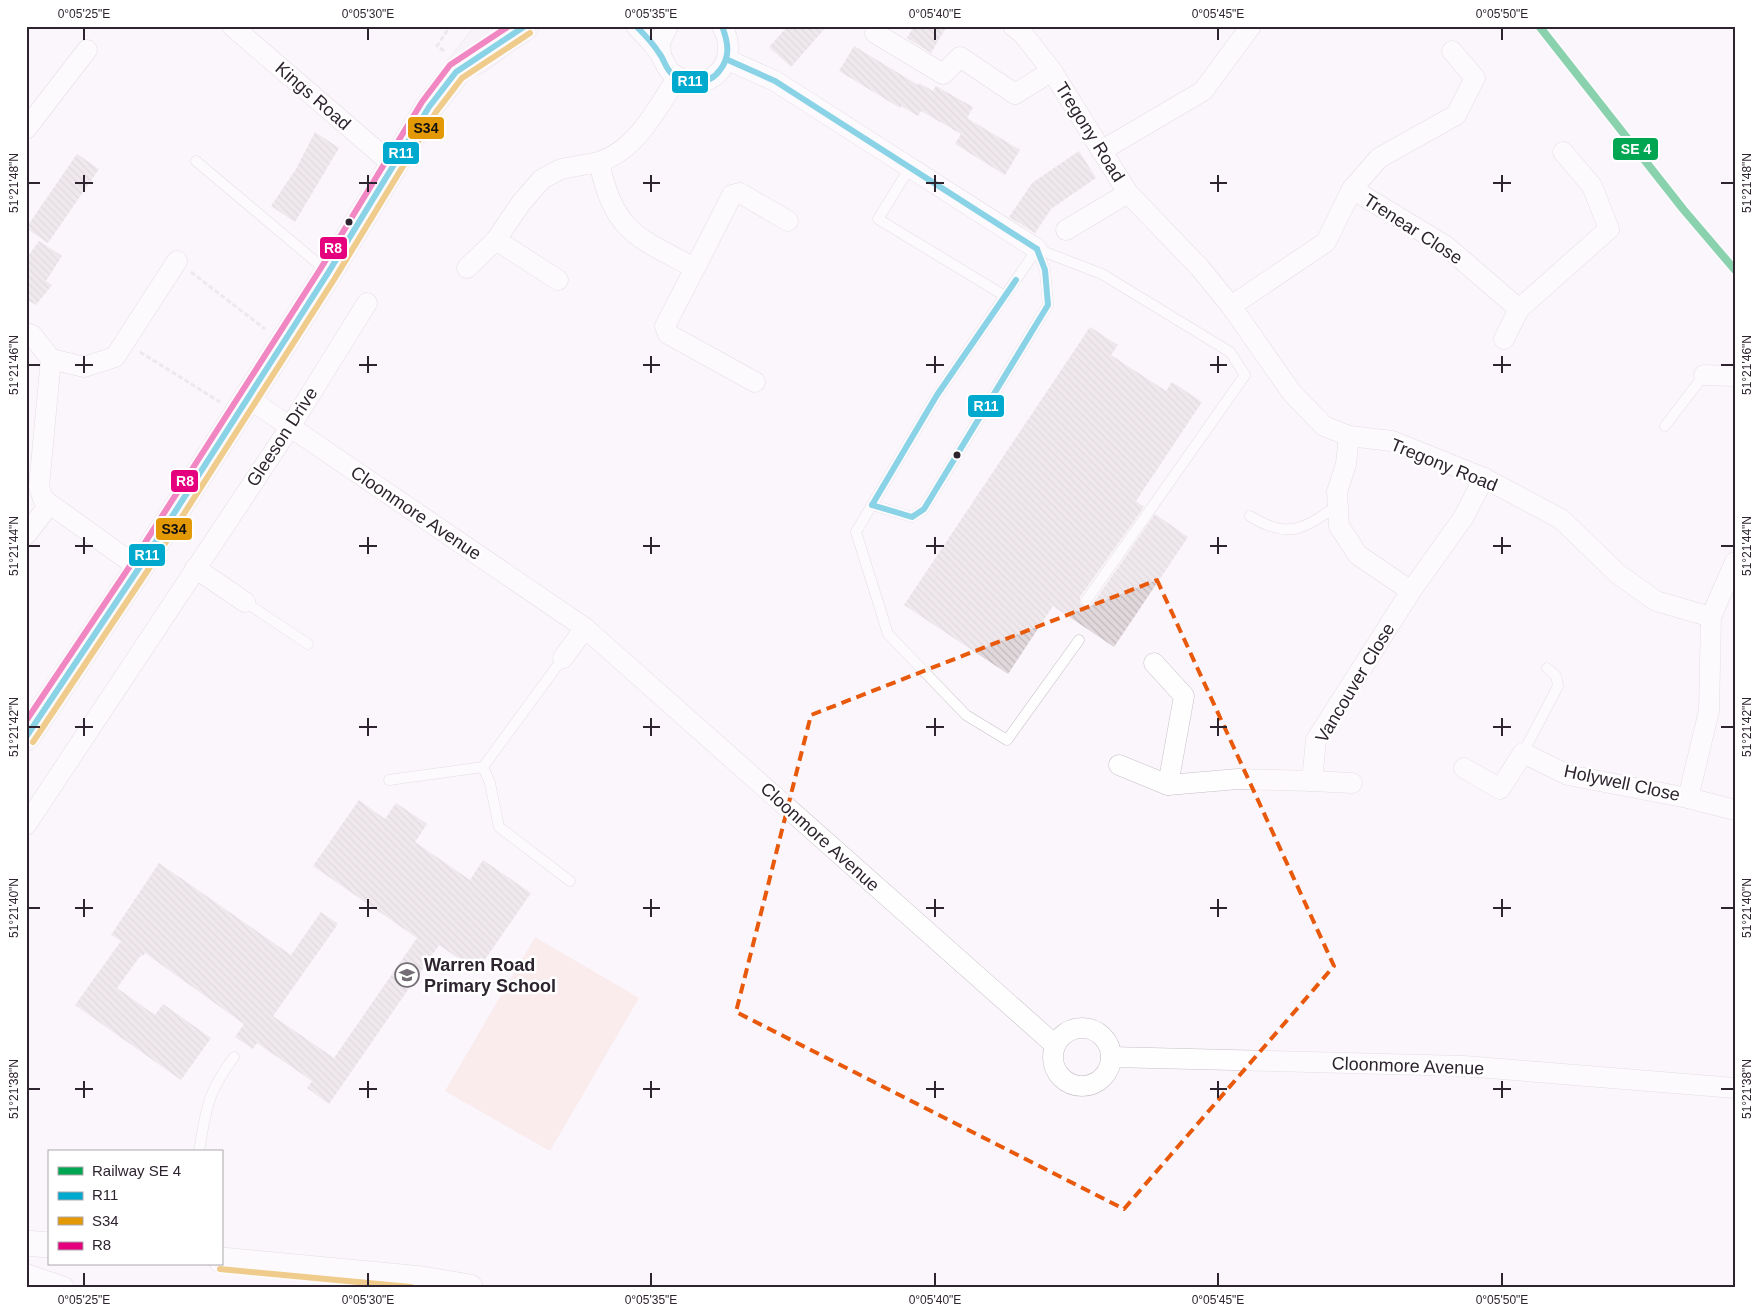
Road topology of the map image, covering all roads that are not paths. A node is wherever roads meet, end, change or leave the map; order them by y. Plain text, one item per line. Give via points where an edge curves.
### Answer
1 (232, 26) edge
2 (493, 26) edge
3 (525, 26) edge
4 (636, 26) edge
5 (668, 26) edge
6 (722, 26) edge
7 (1013, 26) edge
8 (1251, 26) edge
9 (875, 33) dead end
10 (87, 50) dead end
11 (1452, 51) dead end
12 (661, 54) junction
13 (728, 60) junction
14 (1052, 71) junction
15 (456, 72) junction
16 (678, 77) junction
17 (26, 129) edge
18 (1101, 150) junction
19 (1563, 152) dead end
20 (196, 161) dead end
21 (598, 162) junction
22 (395, 164) junction
23 (909, 169) junction
24 (1352, 189) junction
25 (1128, 193) junction
26 (788, 221) dead end
27 (1066, 230) dead end
28 (496, 240) junction
29 (1037, 249) junction
30 (176, 261) road end
31 (467, 268) dead end
32 (695, 268) junction
33 (328, 272) junction
34 (558, 280) dead end
35 (1005, 296) junction
36 (367, 304) dead end
37 (1231, 306) junction
38 (1519, 309) junction
39 (26, 333) edge
40 (1504, 339) dead end
41 (51, 359) junction
42 (1704, 375) joint
43 (1735, 376) edge
44 (755, 382) dead end
45 (243, 405) junction
46 (1665, 426) dead end
47 (290, 427) junction
48 (1350, 436) junction
49 (1484, 478) junction
50 (49, 505) junction
51 (872, 505) junction
52 (1338, 505) junction
53 (1250, 516) dead end
54 (26, 535) edge
55 (1735, 562) edge
56 (139, 568) junction
57 (195, 568) junction
58 (1411, 591) junction
59 (1086, 601) dead end
60 (245, 602) joint
61 (1712, 617) junction
62 (585, 628) junction
63 (1079, 640) dead end
64 (308, 644) dead end
65 (563, 658) joint
66 (1154, 663) dead end
67 (1547, 668) dead end
68 (26, 736) edge
69 (1523, 753) junction
70 (1119, 765) dead end
71 (483, 767) junction
72 (1464, 768) dead end
73 (389, 780) dead end
74 (1312, 781) junction
75 (1352, 783) dead end
76 (1168, 784) junction
77 (1688, 798) junction
78 (1735, 810) edge
79 (26, 825) edge
80 (570, 881) dead end
81 (1056, 1045) junction
82 (1111, 1056) junction
83 (234, 1057) dead end
84 (1735, 1088) edge
85 (199, 1150) edge
86 (26, 1243) edge
87 (48, 1245) edge
88 (222, 1260) edge
89 (26, 1274) edge
90 (58, 1286) edge
91 (470, 1287) edge

1 - 22 street, Kings Road
2 - 15 main road
3 - 15 main road
4 - 12 street
5 - 12 street via 660,42
6 - 13 street via 729,46
7 - 14 street, Tregony Road
8 - 18 street via 1203,90
9 - 14 street, Tregony Road via 943,74 960,57 1015,94
10 - 17 street
11 - 24 street, Trenear Close via 1475,78 1456,115 1379,158
12 - 16 street via 665,64
13 - 16 street via 715,76 704,81 693,82
13 - 23 street via 775,81
14 - 18 street, Tregony Road
15 - 22 main road via 429,107
16 - 21 street via 631,144 618,154
18 - 25 street, Tregony Road
19 - 38 street via 1592,186 1608,230
20 - 33 lane
21 - 28 street via 561,169 542,179
21 - 32 street via 608,200 625,224 650,244
22 - 33 main road
23 - 29 street
23 - 35 lane via 878,219
24 - 37 street, Trenear Close via 1326,242
24 - 38 street, Trenear Close via 1446,246
25 - 27 street, Tregony Road
25 - 37 street, Tregony Road via 1200,268
26 - 32 street via 740,193 732,195
28 - 31 street
28 - 34 street
29 - 35 lane
29 - 51 lane via 1045,270 1048,305 924,509 912,517
29 - 59 lane via 1102,274 1230,352 1245,375
30 - 41 street via 115,357 84,367
32 - 44 street via 665,326 668,334
33 - 45 main road
35 - 51 lane via 938,396
36 - 47 street, Gleeson Drive
37 - 48 street, Tregony Road via 1292,393 1324,426
38 - 40 street
39 - 41 street
41 - 50 street via 38,486
42 - 43 street
42 - 46 lane
45 - 47 street, Cloonmore Avenue
45 - 56 main road
47 - 57 street, Gleeson Drive
47 - 62 street, Cloonmore Avenue
48 - 49 street, Tregony Road via 1392,441
48 - 52 street via 1337,492
49 - 58 street, Vancouver Close via 1463,518
49 - 61 street, Tregony Road via 1561,519 1618,574 1656,601
50 - 54 street
50 - 56 street
51 - 63 lane via 856,532 888,634 966,715 1007,740
52 - 53 lane via 1315,522 1294,530 1278,530
52 - 58 street via 1339,526 1358,555
55 - 61 street
56 - 68 main road
57 - 60 street
57 - 79 street, Gleeson Drive
58 - 74 street, Vancouver Close via 1316,740
60 - 64 lane
61 - 77 street, Holywell Close via 1709,711
62 - 65 street
62 - 81 street, Cloonmore Avenue
65 - 71 lane
66 - 76 street via 1184,696
67 - 69 lane via 1556,676 1558,686
69 - 72 street via 1500,789
69 - 77 street, Holywell Close via 1568,775
70 - 76 street
71 - 73 lane
71 - 80 lane via 490,783 499,827
74 - 75 street
74 - 76 street via 1238,779
77 - 78 street, Holywell Close
81 - 82 street via 1069,1031 1088,1029 1104,1039
81 - 82 street via 1054,1063 1063,1079 1071,1084 1098,1081 1105,1074
82 - 84 street, Cloonmore Avenue via 1464,1066
83 - 85 lane via 216,1081 208,1102
86 - 87 street
88 - 91 street via 422,1279
89 - 90 street

